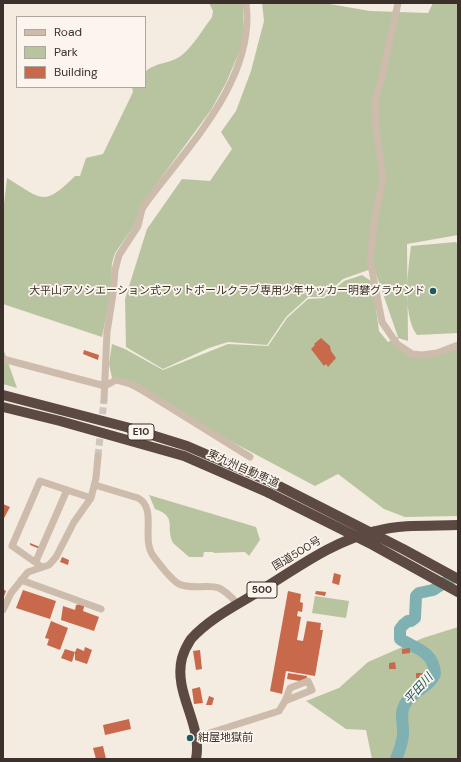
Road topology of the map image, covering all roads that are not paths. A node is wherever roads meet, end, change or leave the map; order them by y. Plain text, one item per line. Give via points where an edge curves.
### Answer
1 (246, 3) edge
2 (398, 3) edge
3 (458, 345) edge
4 (3, 359) edge
5 (105, 386) junction
6 (3, 395) edge
7 (104, 400) tunnel mouth
8 (3, 407) edge
9 (98, 456) tunnel mouth
10 (250, 458) dead end
11 (95, 485) junction
12 (67, 490) junction
13 (91, 498) junction
14 (458, 525) edge
15 (36, 562) junction
16 (42, 567) junction
17 (458, 579) edge
18 (21, 580) junction
19 (458, 592) edge
20 (238, 604) junction
21 (101, 609) dead end
22 (3, 610) edge
23 (285, 701) dead end
24 (197, 737) junction
25 (196, 759) edge

1 - 5 street via 246,42 223,98 142,209 136,231 121,250 117,260 107,332
2 - 3 street via 375,100 383,179 375,216 370,260 382,322 397,344 412,354 422,355 437,353
4 - 5 street
5 - 7 street
5 - 10 street via 116,380 134,385
6 - 17 highway, 東九州自動車道 / E10, bridge via 187,446 273,483
8 - 19 highway, 東九州自動車道 / E10, bridge via 184,456 269,493 373,545
9 - 11 street
11 - 13 street
11 - 20 street via 143,501 148,510 149,549 178,584 221,589
12 - 13 street
12 - 15 street
12 - 15 street via 40,481 12,546
13 - 16 street via 74,522 56,557
14 - 20 highway, 国道500号 / 500 via 390,528 362,534 318,555
15 - 16 street
16 - 18 street via 31,570
18 - 21 street
18 - 22 street
20 - 24 highway, 国道500号 / 500 via 197,633 188,644 182,658 182,688
23 - 24 street via 281,709 274,712
24 - 25 highway, 国道500号 / 500

